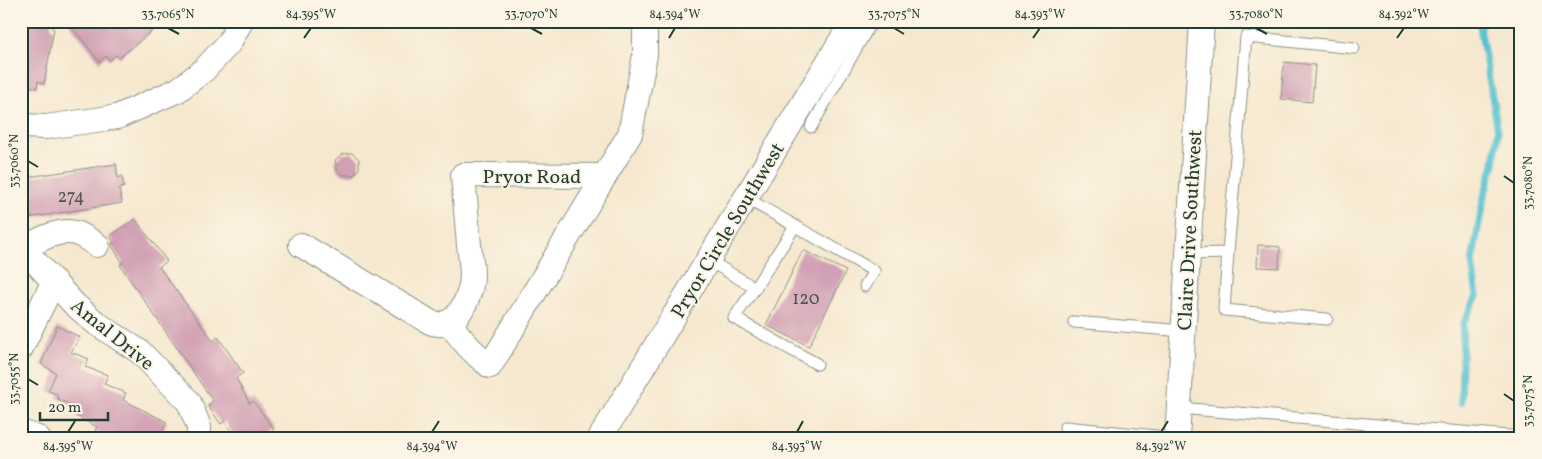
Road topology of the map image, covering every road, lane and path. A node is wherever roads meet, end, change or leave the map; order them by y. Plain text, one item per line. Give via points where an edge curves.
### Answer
1 (241, 21) edge
2 (645, 21) edge
3 (853, 21) edge
4 (872, 21) edge
5 (1202, 21) edge
6 (1354, 48) dead end
7 (807, 125) junction
8 (21, 126) edge
9 (605, 176) junction
10 (746, 198) junction
11 (795, 226) junction
12 (97, 245) dead end
13 (301, 245) dead end
14 (22, 247) edge
15 (1228, 253) junction
16 (1188, 254) junction
17 (708, 260) junction
18 (54, 281) junction
19 (865, 286) dead end
20 (755, 288) junction
21 (1327, 319) dead end
22 (1074, 322) dead end
23 (450, 323) junction
24 (1183, 331) junction
25 (21, 348) edge
26 (817, 364) dead end
27 (1179, 408) junction
28 (1065, 427) dead end
29 (21, 432) edge
30 (1521, 437) edge
31 (38, 438) edge
32 (199, 438) edge
33 (600, 438) edge
34 (1177, 438) edge

1 - 8 street via 217,57 178,90 117,117 46,127
2 - 9 street, Pryor Road via 645,55 630,134
3 - 7 street, Pryor Circle Southwest
4 - 7 lane
5 - 16 street, Claire Drive Southwest
6 - 15 lane via 1246,37
7 - 10 street, Pryor Circle Southwest
9 - 23 street, Pryor Road via 490,366 460,338
9 - 23 street, Pryor Road via 463,175 472,277 458,315
10 - 11 lane
10 - 17 street, Pryor Circle Southwest
11 - 19 lane via 874,271
11 - 20 lane
12 - 14 street, Amal Drive via 76,233 63,232
13 - 23 street via 430,322 437,325
14 - 18 street, Amal Drive
15 - 16 lane
15 - 21 lane via 1224,310
16 - 24 street, Claire Drive Southwest
17 - 20 lane
17 - 33 street, Pryor Circle Southwest
18 - 25 street, Amal Drive
18 - 32 street, Amal Drive via 96,323 140,352 188,402 199,427
20 - 26 lane via 734,318
22 - 24 lane
24 - 27 street, Claire Drive Southwest
27 - 30 lane
27 - 34 street, Claire Drive Southwest
28 - 34 lane
29 - 31 street

